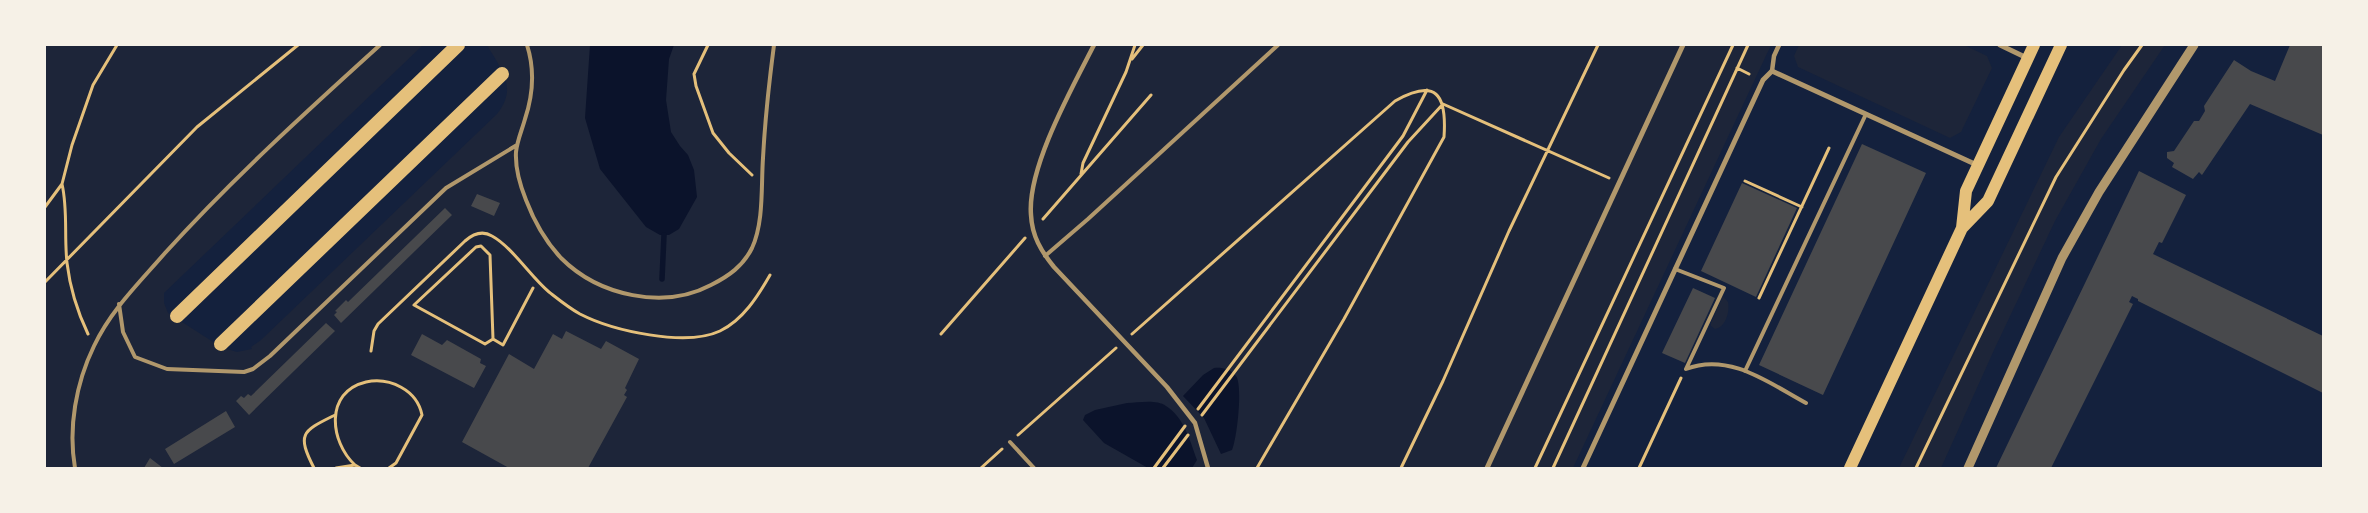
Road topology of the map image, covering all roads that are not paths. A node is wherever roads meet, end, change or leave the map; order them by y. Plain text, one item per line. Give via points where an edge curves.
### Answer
1 (380, 45) edge
2 (458, 45) edge
3 (527, 45) edge
4 (774, 45) edge
5 (1094, 45) edge
6 (1278, 45) edge
7 (1683, 45) edge
8 (1779, 45) edge
9 (2000, 45) edge
10 (2034, 45) edge
11 (2062, 45) edge
12 (2194, 45) edge
13 (2028, 58) junction
14 (1772, 71) junction
15 (502, 74) dead end
16 (1866, 114) junction
17 (517, 144) junction
18 (1978, 165) junction
19 (1962, 228) junction
20 (1045, 256) junction
21 (1674, 269) junction
22 (119, 304) junction
23 (177, 316) dead end
24 (221, 344) dead end
25 (1745, 371) junction
26 (1806, 403) dead end
27 (1010, 442) road end
28 (75, 468) edge
29 (1034, 468) edge
30 (1208, 468) edge
31 (1487, 468) edge
32 (1583, 468) edge
33 (1850, 468) edge
34 (1968, 468) edge

1 - 22 lane via 272,143 192,223
2 - 23 highway
3 - 17 lane via 532,94
4 - 17 lane via 756,240 736,270 703,290 682,297 640,297 596,282 571,267 543,234 527,201 517,170
5 - 20 street via 1042,156 1035,178 1031,215 1039,248
6 - 20 lane
7 - 31 street
8 - 14 street
9 - 13 street
10 - 13 main road
11 - 19 main road via 1988,201
12 - 34 street via 2099,192 2062,258
13 - 18 main road
14 - 16 street
14 - 21 street via 1763,80
15 - 24 highway
16 - 18 street
16 - 25 lane
17 - 22 lane via 446,188 270,356 248,371 167,369 135,357 123,332
18 - 19 main road via 1966,191
19 - 33 main road
20 - 30 street via 1125,340 1195,423
21 - 25 lane via 1724,288 1686,369 1705,363
21 - 32 street
22 - 28 lane via 94,345 82,378 73,440
25 - 26 lane
27 - 29 lane

